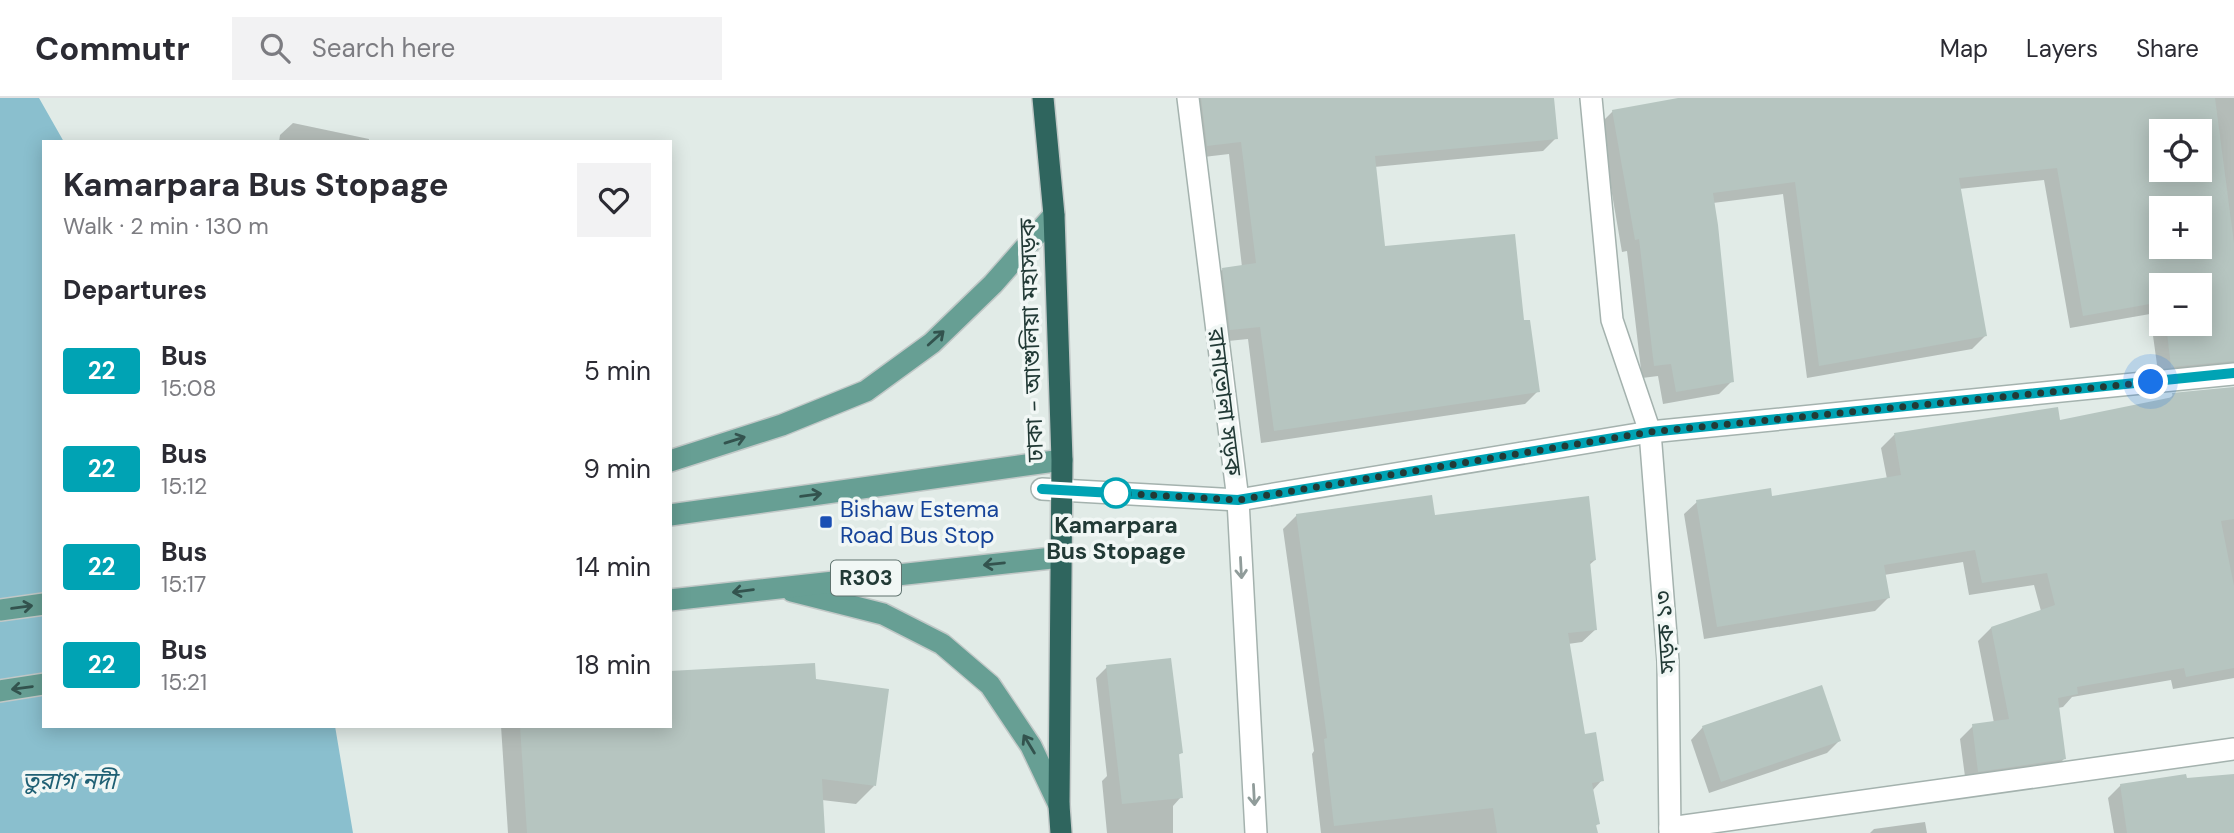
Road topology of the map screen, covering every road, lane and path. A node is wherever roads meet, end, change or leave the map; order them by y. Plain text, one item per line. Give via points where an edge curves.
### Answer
1 (1043, 98) edge
2 (1188, 98) edge
3 (1591, 98) edge
4 (1054, 215) junction
5 (2234, 373) edge
6 (1650, 432) junction
7 (672, 460) edge
8 (1062, 460) junction
9 (1042, 489) dead end
10 (1238, 500) junction
11 (672, 515) edge
12 (1061, 557) junction
13 (777, 587) junction
14 (672, 600) edge
15 (42, 604) edge
16 (0, 610) edge
17 (42, 684) edge
18 (0, 691) edge
19 (2234, 749) edge
20 (1059, 805) junction
21 (1670, 831) edge
22 (1061, 833) edge
23 (1256, 833) edge

1 - 4 highway, ঢাকা - আশুলিয়া মহাসড়ক
2 - 10 street, রানাভোলা সড়ক
3 - 6 street, সড়ক ১৩ via 1612,320
7 -> 4 main road via 782,425 866,391 932,343
4 - 8 highway, ঢাকা - আশুলিয়া মহাসড়ক
5 - 6 street
6 - 10 street
6 - 21 street, সড়ক ১৩ via 1668,661
11 -> 8 main road
8 - 12 highway, ঢাকা - আশুলিয়া মহাসড়ক
9 - 10 street
10 -> 23 street, রানাভোলা সড়ক
12 -> 13 main road, R303
12 - 20 highway, ঢাকা - আশুলিয়া মহাসড়ক
13 -> 14 main road, R303
20 -> 13 main road via 1031,746 990,685 942,644 883,614
16 -> 15 main road
17 -> 18 main road
19 - 21 street
20 - 22 highway, ঢাকা - আশুলিয়া মহাসড়ক

